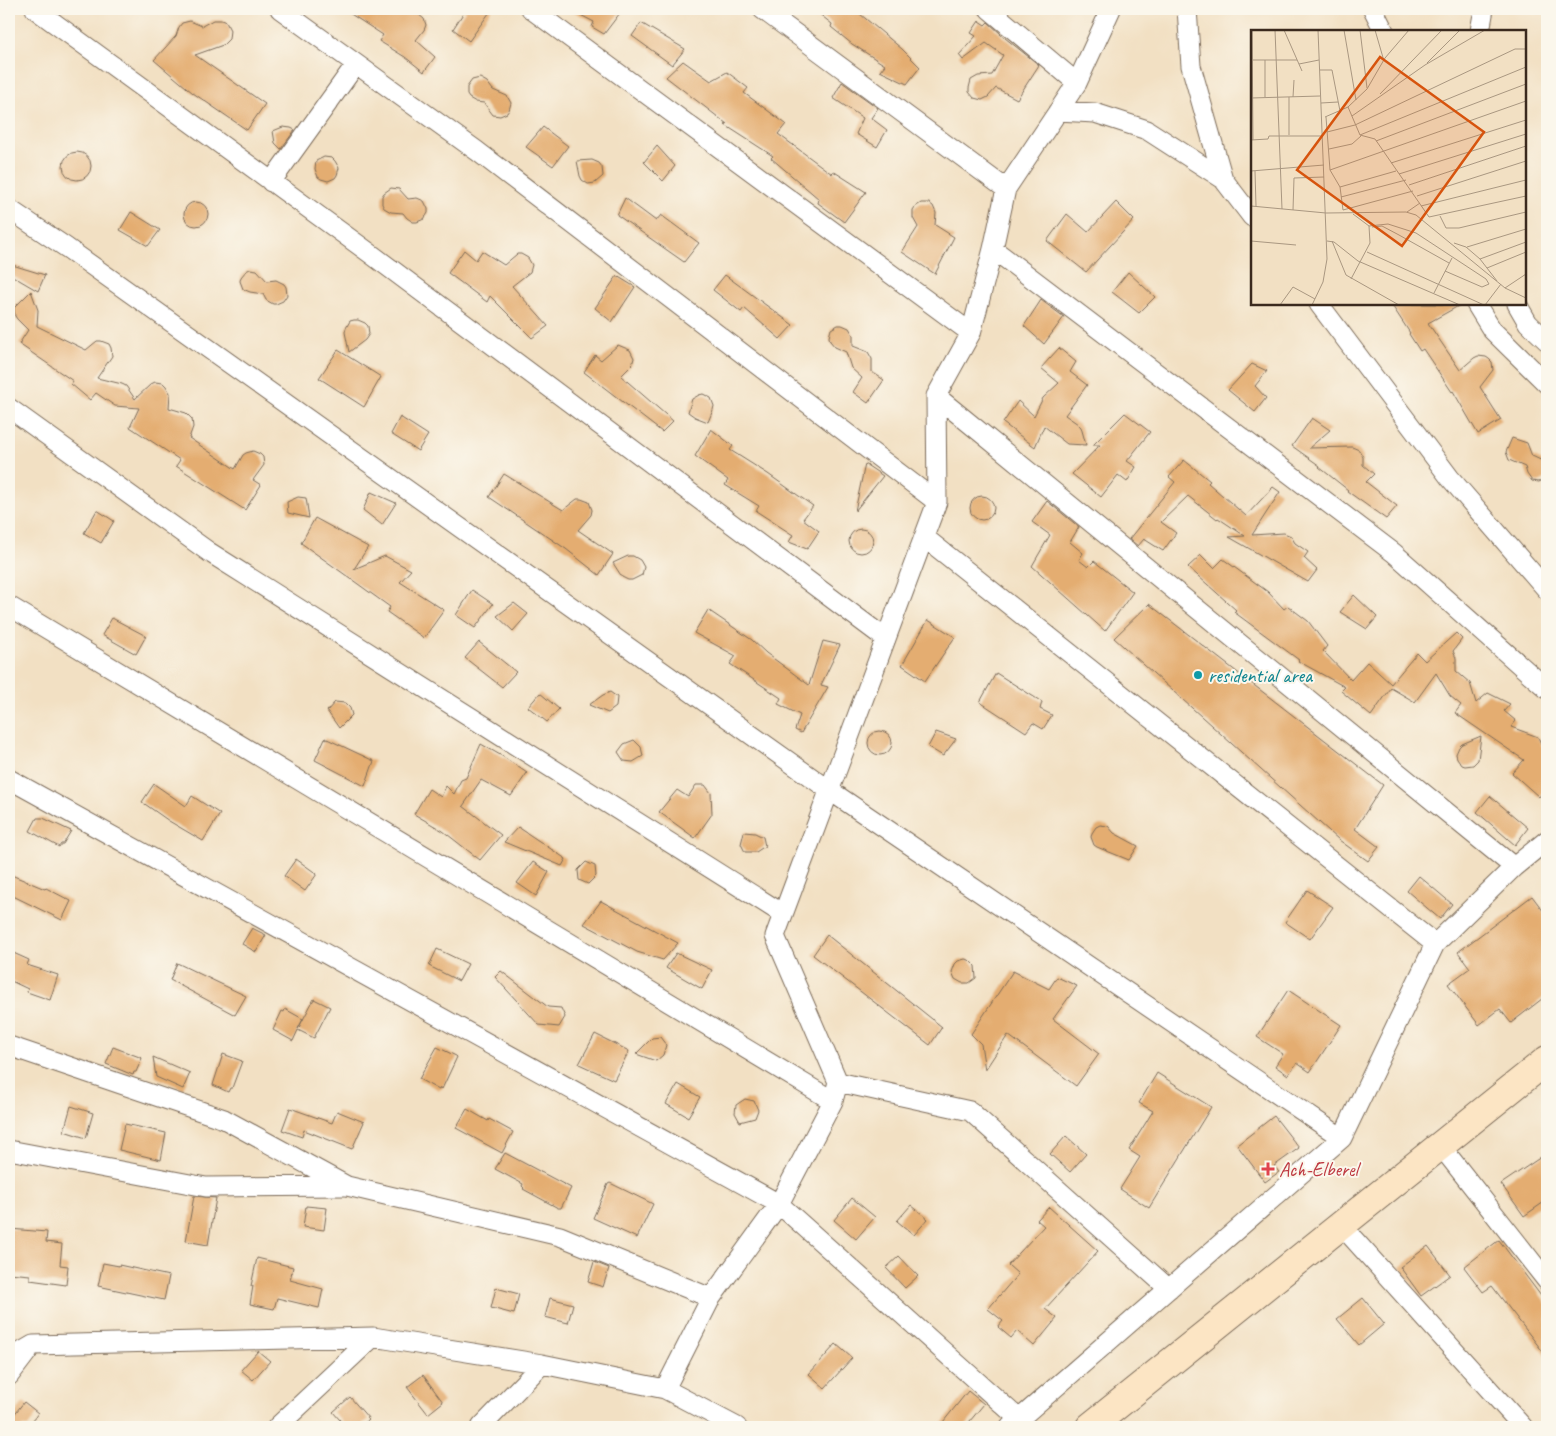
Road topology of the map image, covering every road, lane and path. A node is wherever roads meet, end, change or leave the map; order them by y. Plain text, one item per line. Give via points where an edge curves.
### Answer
1 (35, 9) edge
2 (280, 9) edge
3 (531, 9) edge
4 (762, 9) edge
5 (989, 9) edge
6 (1111, 9) edge
7 (1187, 9) edge
8 (1373, 9) edge
9 (1484, 9) edge
10 (1384, 30) edge
11 (1480, 30) edge
12 (356, 64) junction
13 (1077, 83) junction
14 (1058, 111) junction
15 (1223, 179) junction
16 (271, 182) junction
17 (1006, 189) junction
18 (9, 208) edge
19 (1251, 215) edge
20 (993, 249) junction
21 (1320, 305) edge
22 (1477, 305) edge
23 (1518, 305) edge
24 (971, 333) junction
25 (1547, 341) edge
26 (1547, 384) edge
27 (936, 396) junction
28 (9, 408) edge
29 (937, 502) junction
30 (924, 537) junction
31 (1547, 590) edge
32 (9, 606) edge
33 (886, 639) junction
34 (1547, 689) edge
35 (9, 779) edge
36 (829, 790) junction
37 (1547, 840) edge
38 (1514, 867) junction
39 (783, 914) junction
40 (1435, 944) junction
41 (9, 1046) edge
42 (1547, 1060) edge
43 (838, 1082) junction
44 (833, 1101) junction
45 (1342, 1138) junction
46 (1440, 1145) junction
47 (9, 1150) edge
48 (347, 1186) junction
49 (778, 1204) junction
50 (1341, 1225) junction
51 (1547, 1281) edge
52 (1169, 1289) junction
53 (711, 1298) junction
54 (373, 1337) junction
55 (33, 1345) junction
56 (9, 1359) edge
57 (542, 1364) junction
58 (9, 1376) edge
59 (665, 1389) junction
60 (1014, 1423) edge
61 (278, 1427) edge
62 (481, 1427) edge
63 (737, 1427) edge
64 (1090, 1427) edge
65 (1522, 1427) edge

1 - 16 street
2 - 12 street
3 - 24 street
4 - 17 street
5 - 13 street
6 - 13 street
7 - 15 street via 1190,66
8 - 10 street
9 - 11 street
12 - 16 street
12 - 29 street via 477,151
13 - 14 street
14 - 15 street via 1095,113 1146,130
14 - 17 street
15 - 19 street
16 - 33 street
17 - 20 street
18 - 36 street
20 - 24 street
20 - 34 street via 1394,553
21 - 31 street via 1450,478
22 - 26 street via 1492,330
23 - 25 street via 1528,323
24 - 27 street
27 - 29 street
27 - 38 street
28 - 39 street via 210,552
29 - 30 street
30 - 33 street
30 - 40 street
32 - 44 street
33 - 36 street
35 - 49 street
36 - 39 street
36 - 45 street
37 - 38 street
38 - 40 street
39 - 43 street via 774,936
40 - 45 street
41 - 48 street via 224,1119
42 - 46 main road
43 - 44 street
43 - 52 street via 970,1111
44 - 49 street
45 - 52 street
46 - 50 main road
46 - 51 street
47 - 48 street via 206,1187
48 - 53 street via 560,1236
49 - 53 street
49 - 60 street
50 - 64 main road
50 - 65 street
52 - 60 street
53 - 59 street
54 - 55 street
54 - 57 street
54 - 61 street
55 - 56 street
55 - 58 street
57 - 59 street
57 - 62 street
59 - 63 street

